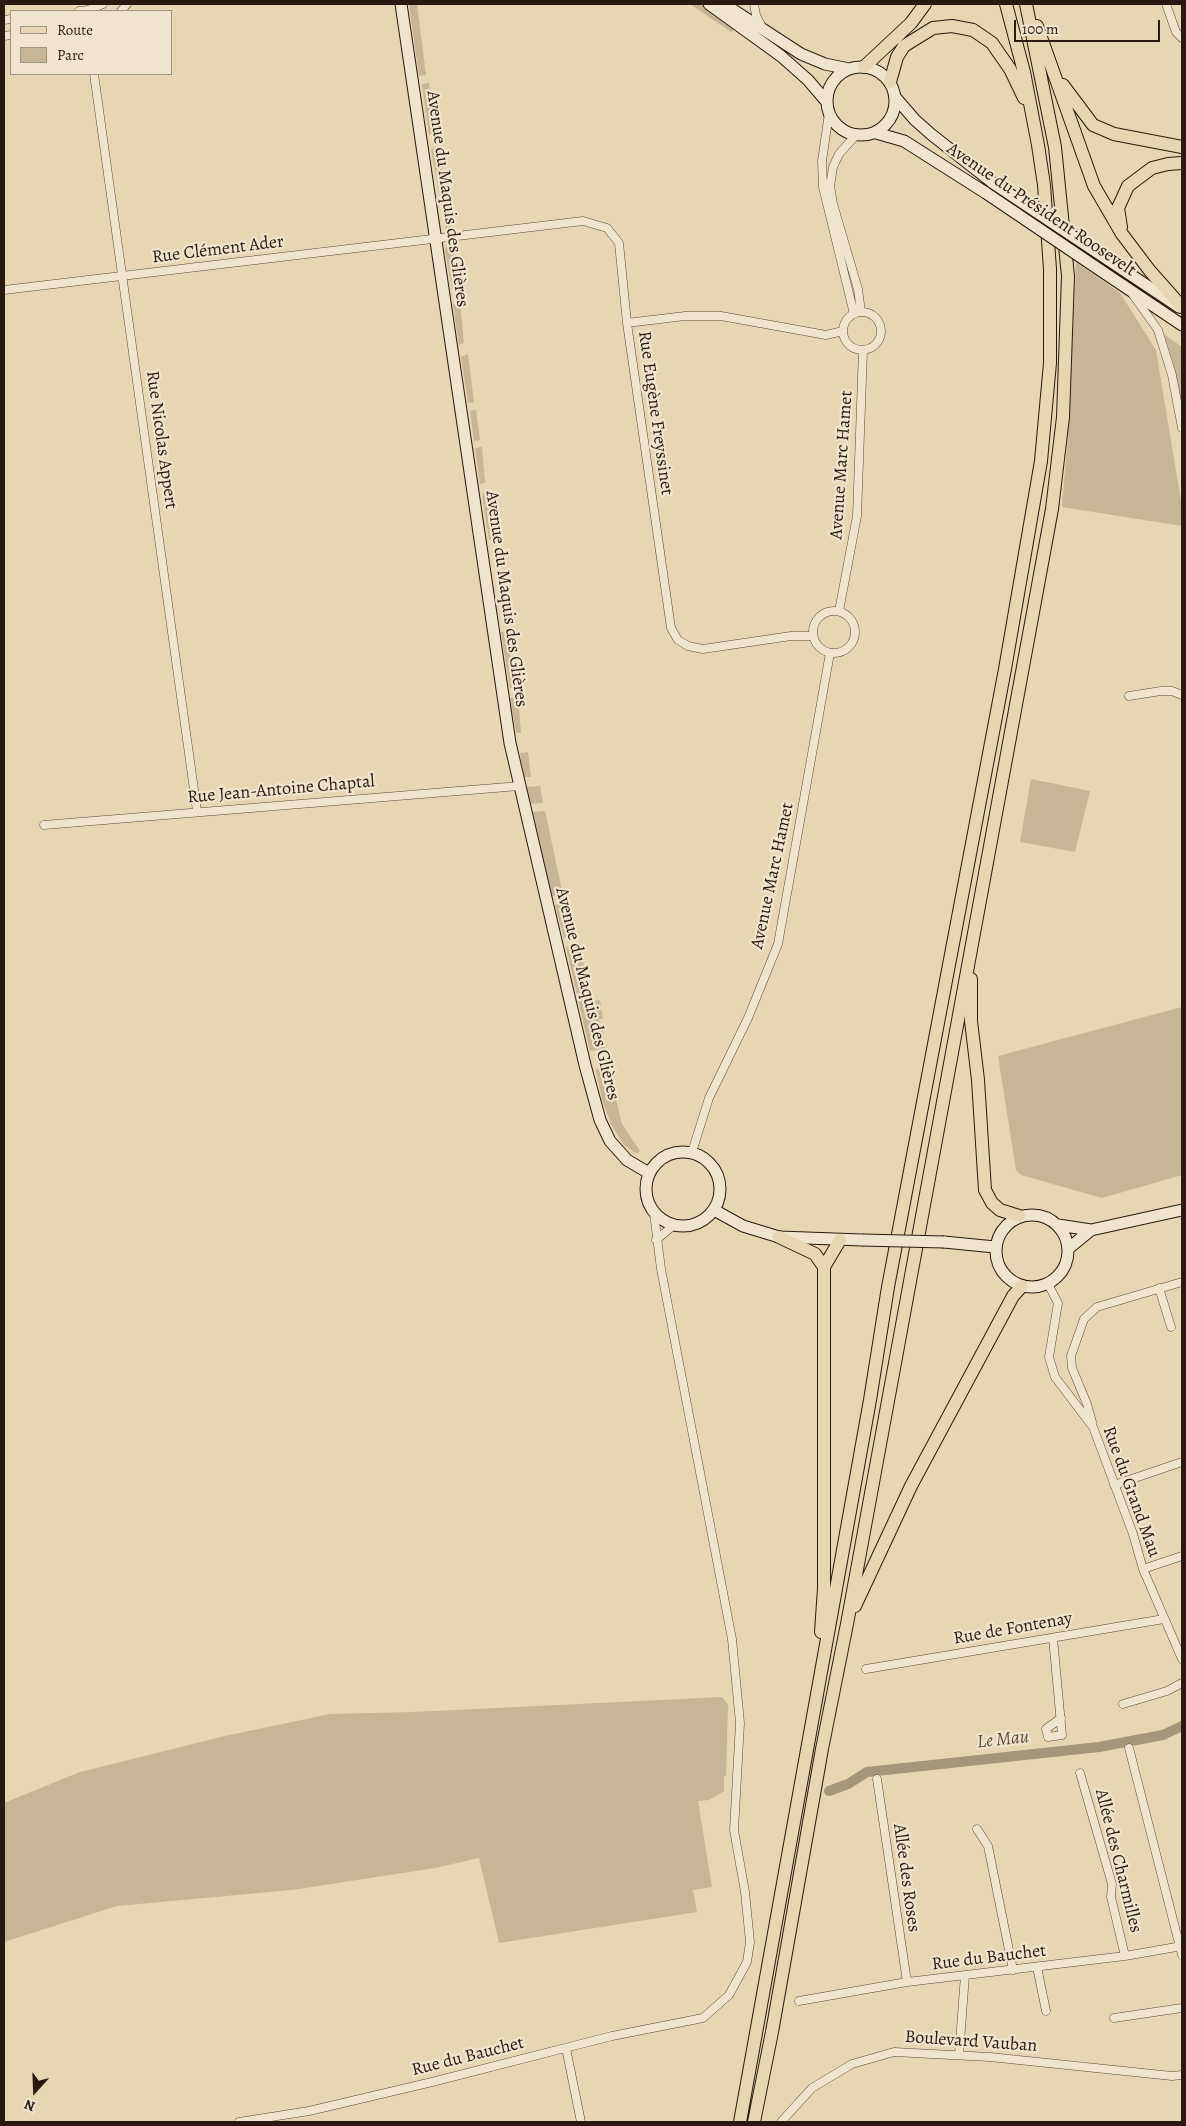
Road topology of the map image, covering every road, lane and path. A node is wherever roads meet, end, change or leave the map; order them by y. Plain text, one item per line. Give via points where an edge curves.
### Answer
1 (103, 4) edge
2 (401, 4) edge
3 (709, 4) edge
4 (724, 4) edge
5 (754, 4) edge
6 (925, 4) edge
7 (1006, 4) edge
8 (1027, 4) edge
9 (1166, 4) edge
10 (90, 10) edge
11 (764, 30) junction
12 (1182, 38) edge
13 (864, 67) junction
14 (849, 69) junction
15 (1054, 73) junction
16 (94, 75) edge
17 (890, 82) junction
18 (896, 97) junction
19 (826, 101) junction
20 (828, 113) junction
21 (1032, 114) junction
22 (876, 132) junction
23 (856, 135) junction
24 (1182, 147) edge
25 (1182, 163) edge
26 (990, 188) junction
27 (1122, 234) junction
28 (435, 239) junction
29 (122, 276) junction
30 (1129, 289) junction
31 (4, 290) edge
32 (1182, 308) edge
33 (858, 313) junction
34 (627, 323) junction
35 (1182, 325) edge
36 (843, 332) junction
37 (863, 350) junction
38 (1182, 428) edge
39 (839, 611) junction
40 (813, 636) junction
41 (830, 653) junction
42 (1182, 695) edge
43 (1129, 696) dead end
44 (519, 786) junction
45 (197, 812) junction
46 (44, 825) dead end
47 (971, 948) junction
48 (692, 1152) junction
49 (649, 1173) junction
50 (714, 1210) junction
51 (1182, 1210) edge
52 (654, 1213) junction
53 (1019, 1216) junction
54 (674, 1225) junction
55 (1058, 1225) junction
56 (1091, 1230) junction
57 (779, 1237) junction
58 (656, 1240) junction
59 (840, 1240) junction
60 (995, 1247) junction
61 (1068, 1248) junction
62 (824, 1267) junction
63 (1182, 1282) edge
64 (1048, 1284) junction
65 (1022, 1286) junction
66 (1159, 1288) junction
67 (1171, 1327) dead end
68 (1093, 1427) junction
69 (1182, 1462) edge
70 (1114, 1484) junction
71 (1182, 1556) edge
72 (1143, 1569) junction
73 (1164, 1619) junction
74 (847, 1624) junction
75 (1053, 1638) junction
76 (1182, 1659) edge
77 (866, 1669) dead end
78 (1182, 1683) edge
79 (817, 1697) junction
80 (1123, 1704) dead end
81 (1061, 1718) dead end
82 (1129, 1748) dead end
83 (1080, 1773) dead end
84 (877, 1779) dead end
85 (977, 1829) dead end
86 (1181, 1946) edge
87 (1182, 1955) edge
88 (1125, 1956) junction
89 (1036, 1968) junction
90 (1013, 1970) junction
91 (965, 1975) junction
92 (906, 1982) junction
93 (799, 2001) dead end
94 (1182, 2008) edge
95 (1046, 2011) dead end
96 (1114, 2018) dead end
97 (566, 2048) junction
98 (959, 2055) junction
99 (1182, 2075) edge
100 (239, 2122) edge
101 (581, 2122) edge
102 (740, 2122) edge
103 (754, 2122) edge
104 (781, 2122) edge

1 - 10 street
2 - 28 main road, Avenue du Maquis des Glières
3 - 19 main road via 781,56
4 - 11 main road
5 - 11 street
6 - 13 main road via 911,23
7 - 21 main road
8 - 15 main road
8 - 47 main road via 1055,147 1068,276 1063,418 1052,509
9 - 12 street via 1176,32
11 - 14 main road via 801,54
13 - 14 main road
13 - 17 main road via 878,71
14 - 19 main road via 833,81
15 - 24 main road via 1093,125 1114,134
15 - 27 main road via 1094,186
16 - 29 street, Rue Nicolas Appert
17 - 18 main road
17 - 21 main road via 904,46 933,28 963,27 982,35 1002,55
18 - 22 main road via 891,118
18 - 26 main road, Avenue du Président Roosevelt via 916,120
19 - 20 main road
20 - 23 main road via 839,128
20 - 33 street via 822,187
21 - 79 main road via 1044,185 1051,288 1050,363 1041,461 888,1288
22 - 23 main road
22 - 26 main road, Avenue du Président Roosevelt via 904,141
23 - 33 street via 839,154 830,186 858,289
25 - 27 main road via 1152,168 1128,186 1118,208
26 - 30 main road, Avenue du Président Roosevelt, bridge
26 - 32 main road, Avenue du Président Roosevelt, bridge
27 - 32 main road
28 - 29 street, Rue Clément Ader
28 - 34 street, Rue Eugène Freyssinet via 583,221 607,228 619,243
28 - 44 main road, Avenue du Maquis des Glières
29 - 31 street, Rue Clément Ader
29 - 45 street, Rue Nicolas Appert
30 - 35 main road, Avenue du Président Roosevelt
30 - 38 street via 1158,330 1172,375
33 - 36 street via 846,321
33 - 37 street via 874,316 881,327 879,340
34 - 36 street via 685,316 721,316 826,336
34 - 40 street, Rue Eugène Freyssinet via 671,628 678,640 703,649 791,636
36 - 37 street via 852,347
37 - 39 street, Avenue Marc Hamet via 857,516
39 - 40 street via 825,612 819,617
39 - 41 street via 850,617 856,636 843,652
40 - 41 street via 819,647
41 - 48 street, Avenue Marc Hamet via 778,944 748,1018 709,1098
42 - 43 street via 1160,691
44 - 45 street, Rue Jean-Antoine Chaptal
44 - 49 main road, Avenue du Maquis des Glières via 600,1120 610,1141 627,1160
45 - 46 street, Rue Jean-Antoine Chaptal
47 - 53 main road via 971,1021 985,1190 1000,1210
47 - 74 main road
48 - 49 main road via 672,1153 658,1161
48 - 50 main road via 708,1161 719,1176 720,1199
49 - 52 main road via 646,1194
50 - 54 main road via 696,1224
50 - 57 main road via 743,1226
51 - 56 main road
52 - 54 main road
52 - 58 street
53 - 55 main road via 1042,1215
53 - 60 main road via 1003,1228
54 - 58 street
55 - 56 main road
55 - 61 main road
56 - 61 main road
57 - 59 main road
57 - 62 main road via 816,1254
58 - 97 street, Rue du Bauchet via 732,1639 740,1723 734,1830 745,1892 750,1942 748,1962 729,1995 703,2018
59 - 60 main road, bridge via 944,1242
59 - 62 main road
60 - 65 main road via 1002,1272
61 - 64 main road via 1064,1269
62 - 79 main road via 824,1588
63 - 66 street
64 - 65 main road
64 - 68 street, Rue du Grand Mau via 1058,1303 1049,1357 1054,1377
65 - 74 main road via 1013,1296 911,1486
66 - 67 street
66 - 68 street via 1097,1307 1081,1325 1071,1356 1072,1366 1088,1404
68 - 70 street, Rue du Grand Mau
69 - 70 street
70 - 72 street, Rue du Grand Mau
71 - 72 street
72 - 73 street, Rue du Grand Mau
73 - 75 street, Rue de Fontenay
73 - 76 street, Rue du Grand Mau
74 - 103 main road
75 - 77 street, Rue de Fontenay
75 - 81 street
78 - 80 street via 1168,1691
79 - 102 main road
82 - 86 street
83 - 88 street, Allée des Charmilles via 1112,1884 1111,1897
84 - 92 street, Allée des Roses
85 - 90 street via 988,1846
86 - 87 street
86 - 88 street, Rue du Bauchet
88 - 89 street, Rue du Bauchet
89 - 90 street, Rue du Bauchet
89 - 95 street
90 - 91 street, Rue du Bauchet
91 - 92 street, Rue du Bauchet
91 - 98 street
92 - 93 street, Rue du Bauchet
94 - 96 street
97 - 100 street, Rue du Bauchet via 309,2111
97 - 101 street
98 - 99 street, Boulevard Vauban
98 - 104 street, Boulevard Vauban via 894,2052 852,2064 812,2088

